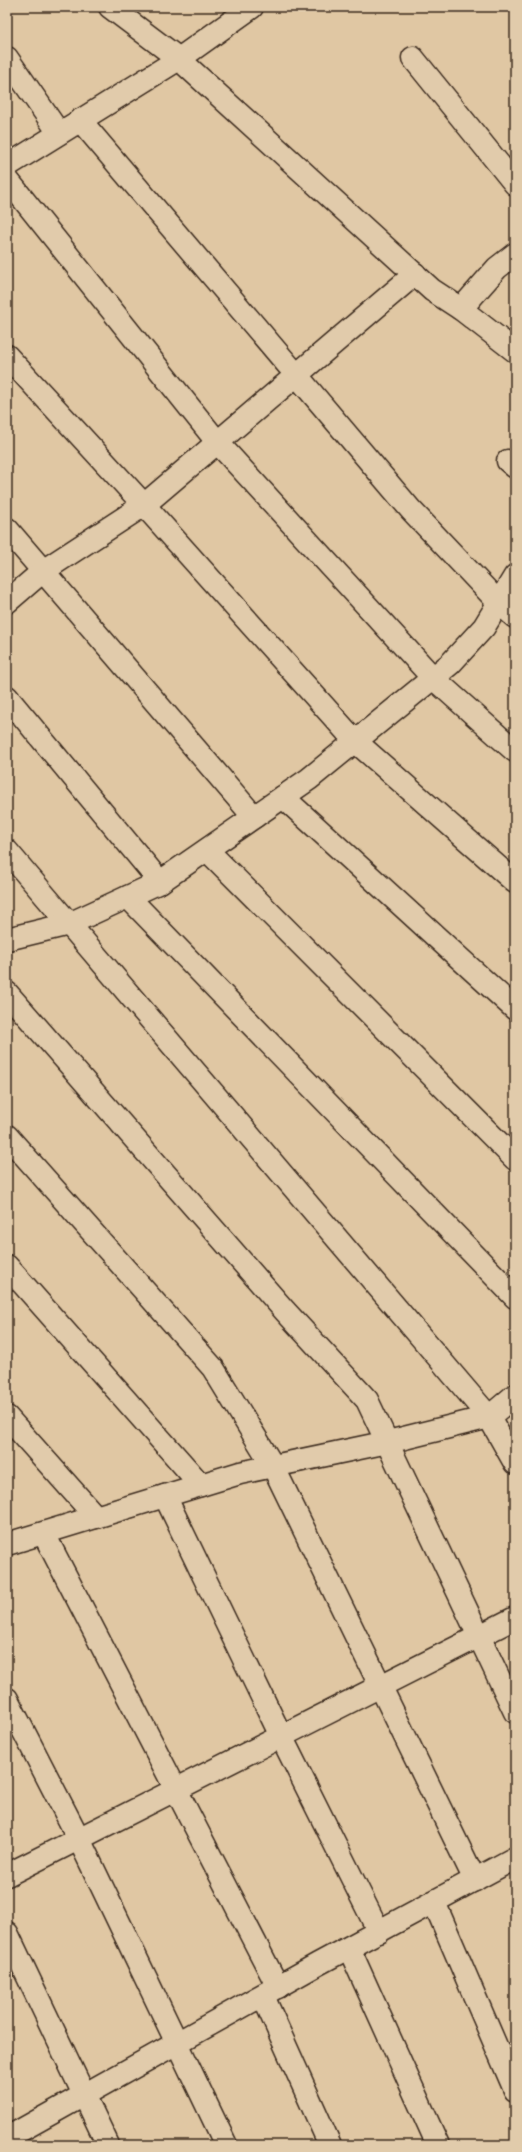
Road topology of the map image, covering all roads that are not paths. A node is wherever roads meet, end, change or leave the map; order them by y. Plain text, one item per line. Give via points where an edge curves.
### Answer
1 (110, 7) edge
2 (252, 7) edge
3 (7, 58) edge
4 (413, 58) dead end
5 (179, 59) junction
6 (80, 120) junction
7 (59, 134) junction
8 (7, 166) edge
9 (7, 179) edge
10 (515, 184) edge
11 (515, 254) edge
12 (415, 274) junction
13 (461, 309) junction
14 (515, 351) edge
15 (7, 356) edge
16 (298, 376) junction
17 (218, 443) junction
18 (144, 505) junction
19 (7, 529) edge
20 (43, 571) junction
21 (515, 576) edge
22 (7, 602) edge
23 (499, 603) junction
24 (515, 617) edge
25 (433, 678) junction
26 (7, 697) edge
27 (356, 741) junction
28 (515, 751) edge
29 (283, 797) junction
30 (254, 817) junction
31 (207, 850) junction
32 (7, 851) edge
33 (160, 882) junction
34 (515, 882) edge
35 (128, 897) junction
36 (69, 924) junction
37 (7, 939) edge
38 (7, 992) edge
39 (515, 1009) edge
40 (7, 1136) edge
41 (515, 1159) edge
42 (7, 1266) edge
43 (515, 1297) edge
44 (515, 1396) edge
45 (7, 1417) edge
46 (489, 1418) junction
47 (388, 1442) junction
48 (515, 1463) edge
49 (273, 1466) junction
50 (201, 1485) junction
51 (165, 1496) junction
52 (96, 1518) junction
53 (44, 1534) junction
54 (7, 1544) edge
55 (515, 1618) edge
56 (478, 1636) junction
57 (380, 1686) junction
58 (7, 1699) edge
59 (515, 1712) edge
60 (281, 1736) junction
61 (176, 1790) junction
62 (79, 1839) junction
63 (515, 1858) edge
64 (7, 1875) edge
65 (475, 1880) junction
66 (434, 1902) junction
67 (379, 1932) junction
68 (7, 1933) edge
69 (349, 1948) junction
70 (270, 1992) junction
71 (178, 2043) junction
72 (515, 2090) edge
73 (84, 2096) junction
74 (21, 2138) edge
75 (108, 2145) edge
76 (226, 2145) edge
77 (330, 2145) edge
78 (438, 2145) edge

1 - 5 street
2 - 5 street
3 - 7 street
4 - 10 street
5 - 6 street
5 - 12 street
6 - 7 street
6 - 16 street
7 - 8 street
9 - 17 street
11 - 13 street via 497,268
12 - 13 street via 432,290
12 - 16 street
13 - 14 street
15 - 18 street
16 - 17 street
16 - 23 street via 411,510
17 - 18 street
17 - 25 street
18 - 20 street
18 - 27 street
19 - 20 street
20 - 22 street
20 - 30 street
21 - 23 street
23 - 24 street
23 - 25 street via 484,627 450,664
25 - 27 street
25 - 28 street
26 - 33 street
27 - 29 street
27 - 34 street
29 - 30 street
29 - 39 street
30 - 31 street
31 - 33 street
31 - 41 street
32 - 36 street
33 - 35 street
35 - 36 street
35 - 43 street
36 - 37 street
36 - 46 street
38 - 47 street via 285,1312 368,1400
40 - 49 street via 213,1368
42 - 50 street
44 - 46 street
45 - 52 street
46 - 47 street
46 - 48 street
47 - 49 street
47 - 56 street
49 - 50 street
49 - 57 street
50 - 51 street
51 - 52 street
51 - 60 street
52 - 53 street
53 - 54 street
53 - 61 street
55 - 56 street
56 - 57 street
56 - 59 street
57 - 60 street
57 - 65 street
58 - 62 street
60 - 61 street
60 - 67 street
61 - 62 street
61 - 70 street
62 - 64 street
62 - 71 street
63 - 65 street
65 - 66 street
66 - 67 street
66 - 72 street
67 - 69 street
68 - 73 street
69 - 70 street
69 - 78 street
70 - 71 street
70 - 77 street
71 - 73 street
71 - 76 street
73 - 74 street
73 - 75 street

